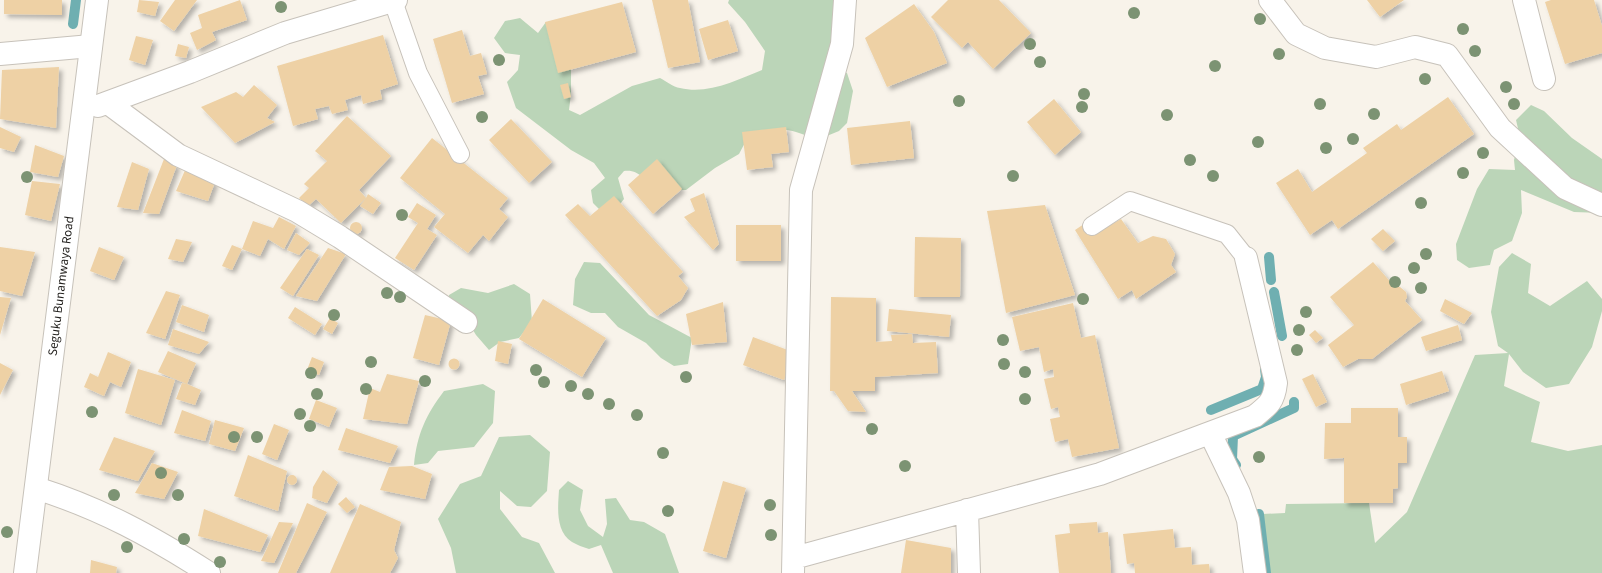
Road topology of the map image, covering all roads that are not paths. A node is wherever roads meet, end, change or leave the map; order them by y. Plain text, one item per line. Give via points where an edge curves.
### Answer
1 (97, 0) edge
2 (394, 0) edge
3 (845, 0) edge
4 (1270, 0) edge
5 (1524, 0) edge
6 (91, 46) junction
7 (0, 54) edge
8 (1544, 79) dead end
9 (108, 103) junction
10 (82, 112) junction
11 (460, 154) dead end
12 (1602, 205) edge
13 (1092, 226) dead end
14 (1246, 258) joint
15 (466, 322) dead end
16 (1210, 433) junction
17 (36, 488) junction
18 (967, 510) junction
19 (793, 565) edge
20 (24, 573) edge
21 (210, 573) edge
22 (969, 573) edge
23 (1255, 573) edge

1 - 6 street, Seguku Bunamwaya Road
2 - 9 street via 285,33
2 - 11 lane via 418,73
3 - 19 street via 842,44 801,190
4 - 12 street via 1296,34 1325,48 1376,57 1415,47 1447,55 1500,128 1565,188
5 - 8 street
6 - 7 street
6 - 10 street, Seguku Bunamwaya Road
9 - 10 street
9 - 15 street via 178,155 297,211
10 - 17 street, Seguku Bunamwaya Road
13 - 14 lane via 1130,201 1227,234
14 - 16 street via 1276,383 1274,396 1267,407 1255,416
16 - 18 street via 1100,474
16 - 23 street via 1239,493 1248,520
17 - 20 street, Seguku Bunamwaya Road
17 - 21 street via 103,512 156,539
18 - 19 street
18 - 22 street

